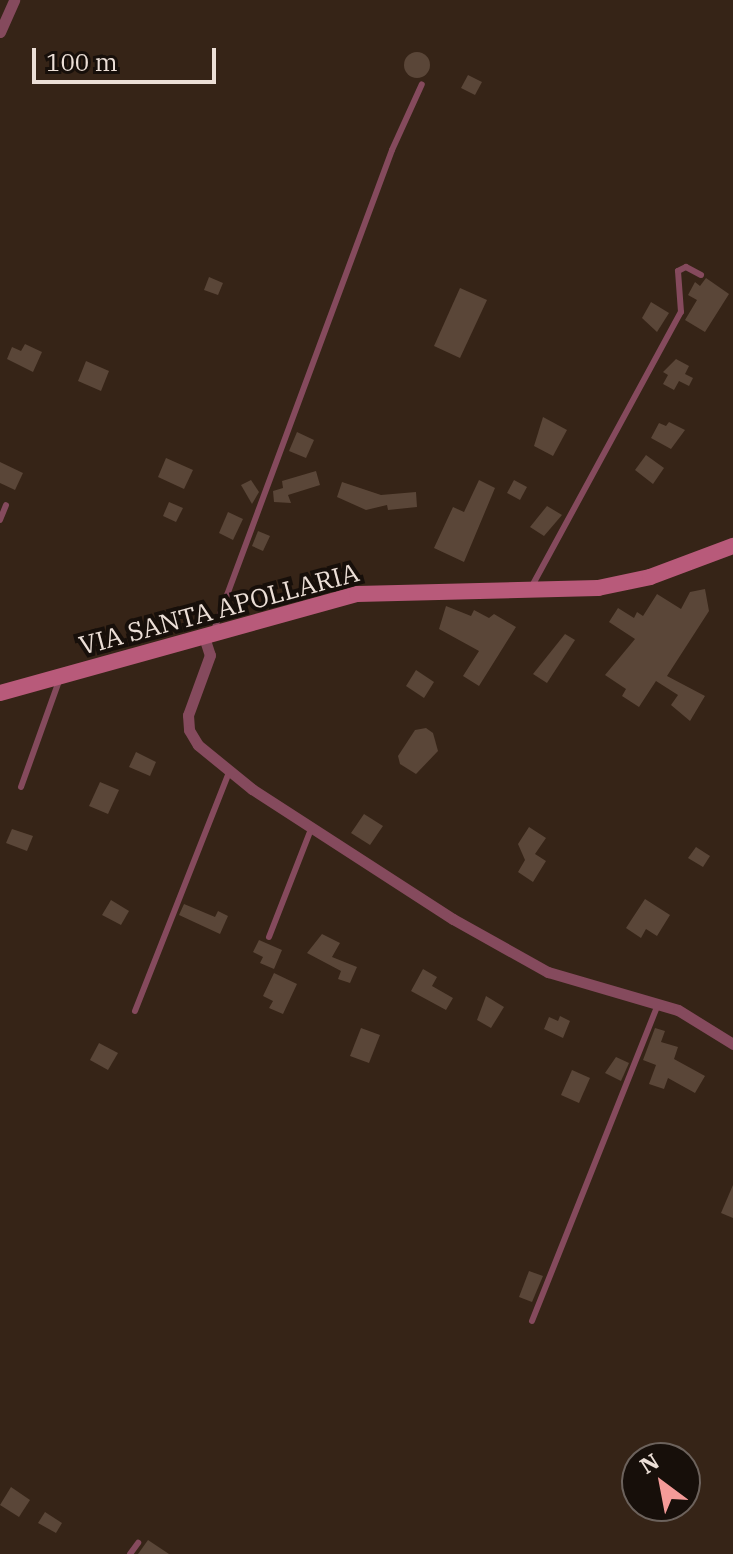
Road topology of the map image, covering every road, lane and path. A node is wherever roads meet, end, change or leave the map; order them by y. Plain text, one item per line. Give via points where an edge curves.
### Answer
1 (14, 0) edge
2 (0, 32) edge
3 (422, 84) dead end
4 (701, 275) dead end
5 (6, 505) dead end
6 (0, 520) edge
7 (733, 546) edge
8 (528, 593) junction
9 (208, 636) junction
10 (60, 676) junction
11 (0, 693) edge
12 (229, 772) junction
13 (21, 787) dead end
14 (311, 829) junction
15 (269, 937) dead end
16 (659, 1004) junction
17 (135, 1011) dead end
18 (733, 1044) edge
19 (532, 1321) dead end
20 (138, 1543) dead end
21 (130, 1554) edge

1 - 2 street
3 - 9 lane via 392,150
4 - 8 lane via 686,267 678,271 681,312
5 - 6 lane
7 - 8 street, VIA SANTA APOLLARIA via 637,580
8 - 9 street, VIA SANTA APOLLARIA via 389,590
9 - 10 street, VIA SANTA APOLLARIA
9 - 12 street via 210,655 188,727 198,745
10 - 11 street, VIA SANTA APOLLARIA
10 - 13 lane
12 - 14 street
12 - 17 lane
14 - 15 lane
14 - 16 street via 548,972
16 - 18 street via 688,1015
16 - 19 lane
20 - 21 lane

